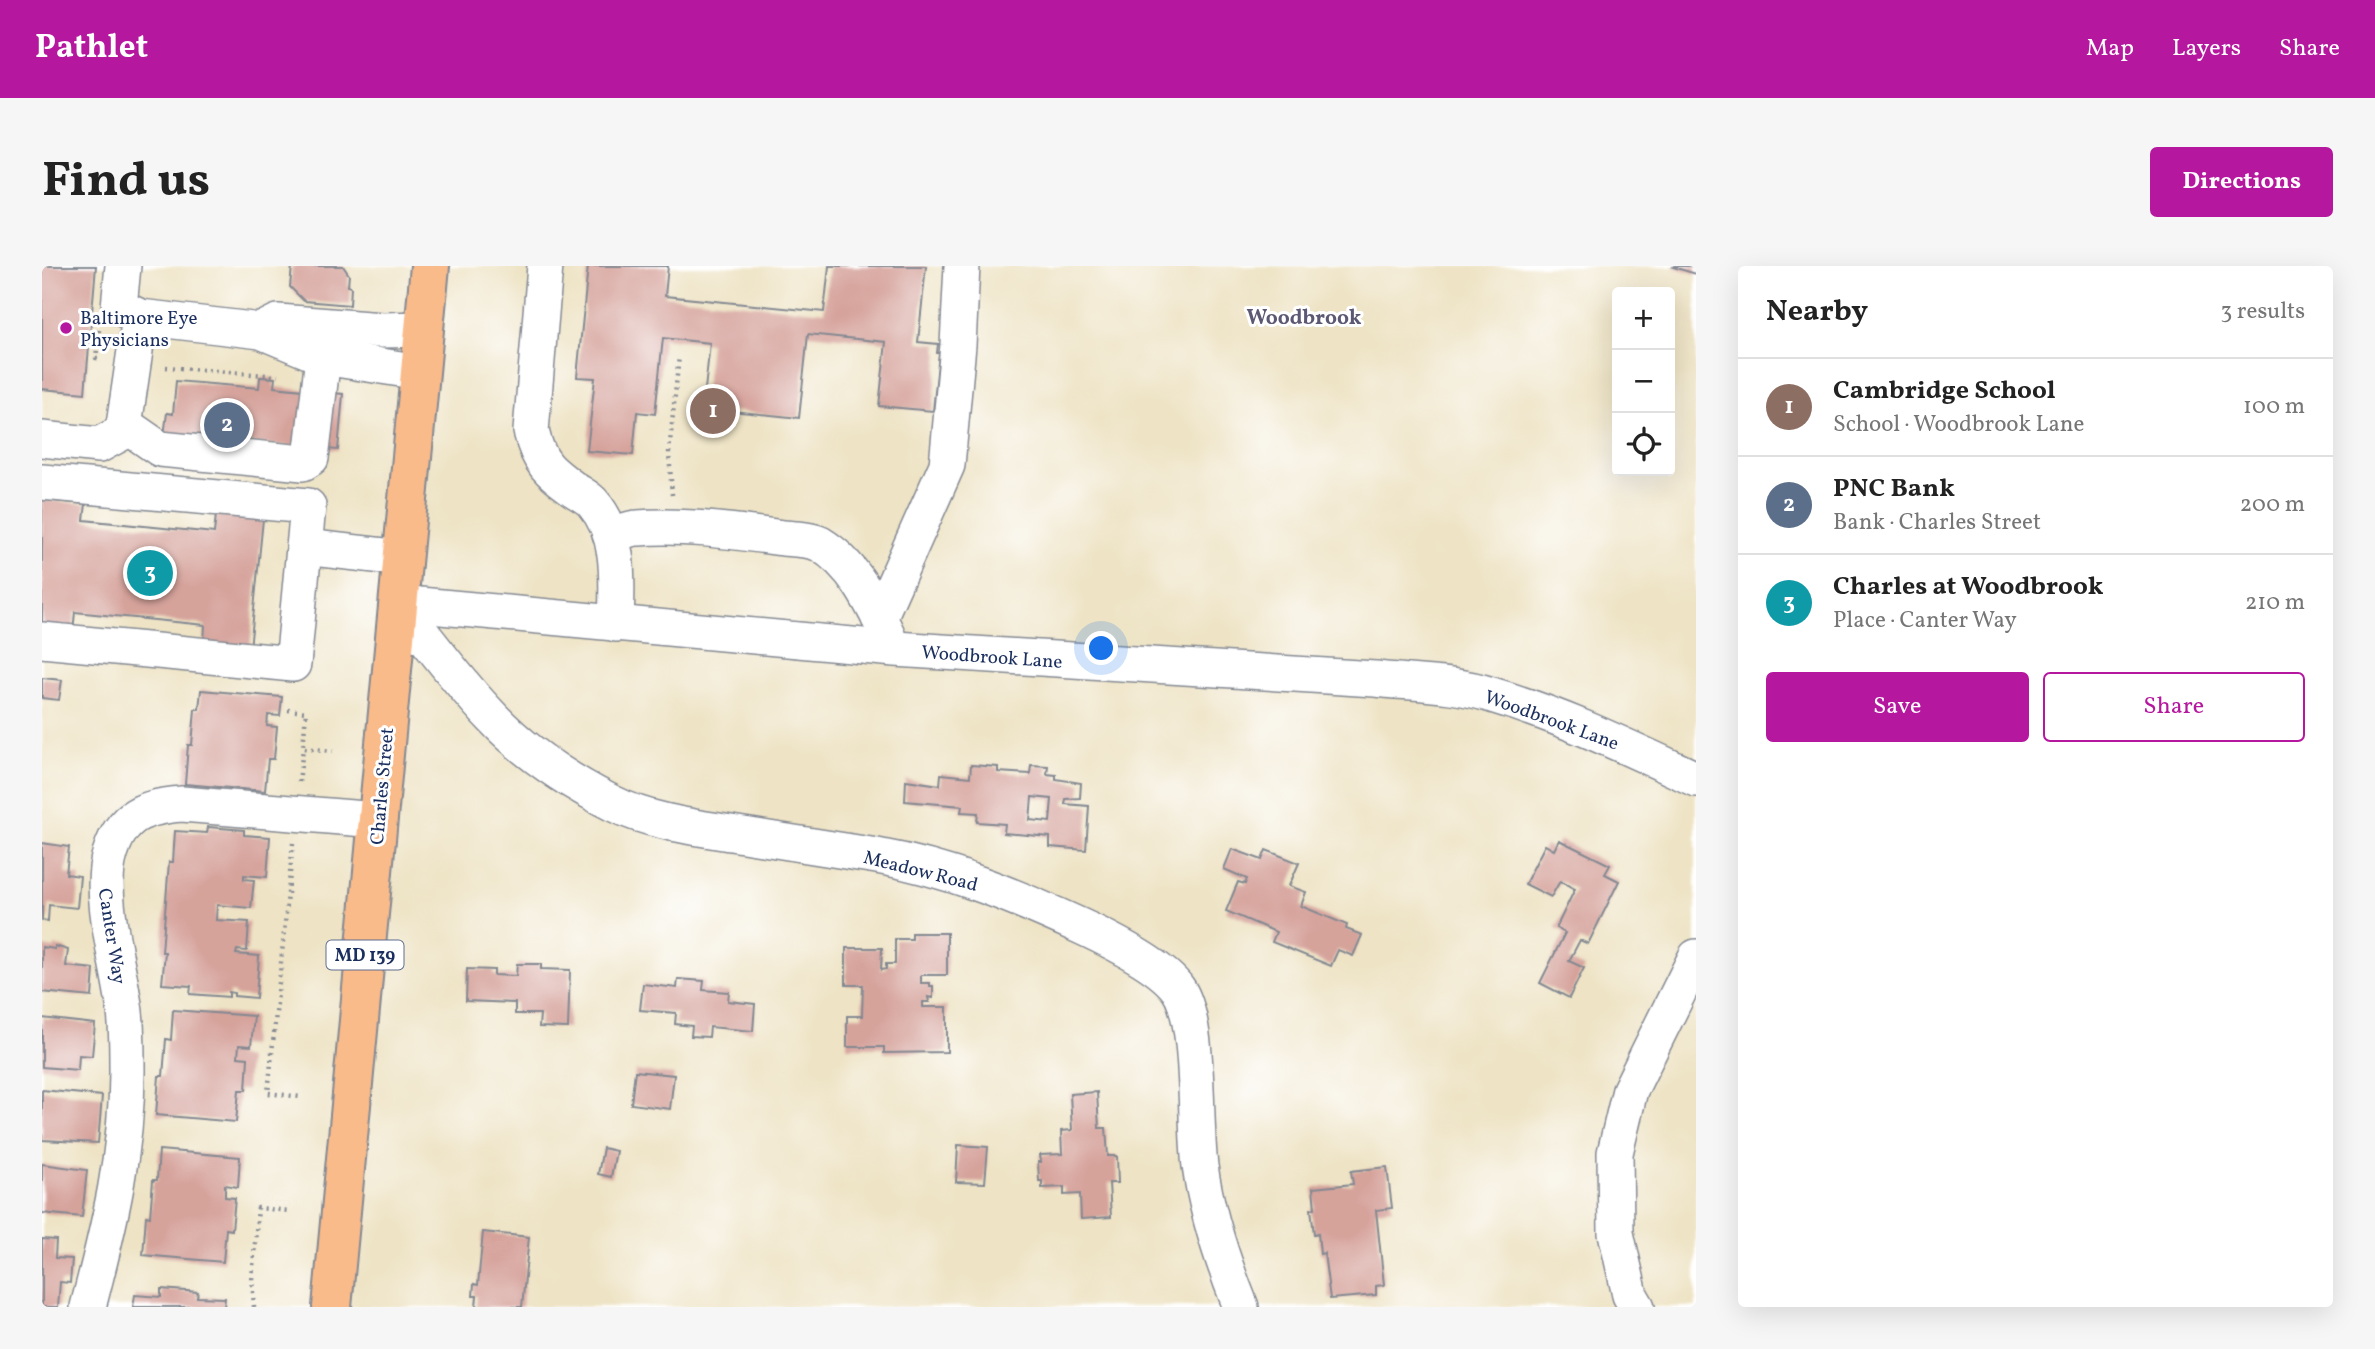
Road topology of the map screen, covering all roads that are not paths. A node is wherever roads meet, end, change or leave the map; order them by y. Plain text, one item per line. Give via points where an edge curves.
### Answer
1 (123, 266) edge
2 (430, 266) edge
3 (545, 266) edge
4 (962, 266) edge
5 (140, 317) junction
6 (424, 329) junction
7 (261, 331) junction
8 (323, 357) junction
9 (420, 372) junction
10 (124, 424) junction
11 (42, 439) edge
12 (42, 482) edge
13 (612, 535) junction
14 (304, 547) junction
15 (402, 558) junction
16 (398, 603) junction
17 (879, 618) junction
18 (616, 624) junction
19 (42, 640) edge
20 (895, 649) junction
21 (1696, 779) edge
22 (377, 820) junction
23 (1696, 957) edge
24 (88, 1307) edge
25 (332, 1307) edge
26 (1241, 1307) edge
27 (1637, 1307) edge

1 - 5 street via 119,307
2 - 6 main road, Charles Street / MD 139
3 - 13 street via 531,431 535,449 549,471 593,503
4 - 17 street via 947,465
5 - 7 street
5 - 10 street
6 - 7 street via 278,322
6 - 9 main road, Charles Street / MD 139
7 - 8 street
8 - 9 street
8 - 10 street via 311,458 303,463 160,449
9 - 15 main road, Charles Street / MD 139
10 - 11 street via 122,432 99,445
12 - 14 street via 308,506
13 - 17 street via 635,528 668,528 816,542 851,572
13 - 18 street via 618,569
14 - 15 street
14 - 19 street via 293,664
15 - 16 main road, Charles Street / MD 139
16 - 18 street, Woodbrook Lane
16 - 22 main road, Charles Street / MD 139
16 - 26 street, Meadow Road via 492,718 569,780 615,805 701,828 879,857 961,878 1004,892 1105,938 1155,968 1178,989 1188,1009 1207,1212
17 - 20 street
18 - 20 street, Woodbrook Lane
20 - 21 street, Woodbrook Lane via 1454,688 1490,694 1591,730
22 - 24 street, Canter Way via 182,804 139,812 121,828 104,877 125,1013 126,1115 116,1192
22 - 25 main road, Charles Street / MD 139
23 - 27 street via 1630,1090 1615,1153 1616,1233

